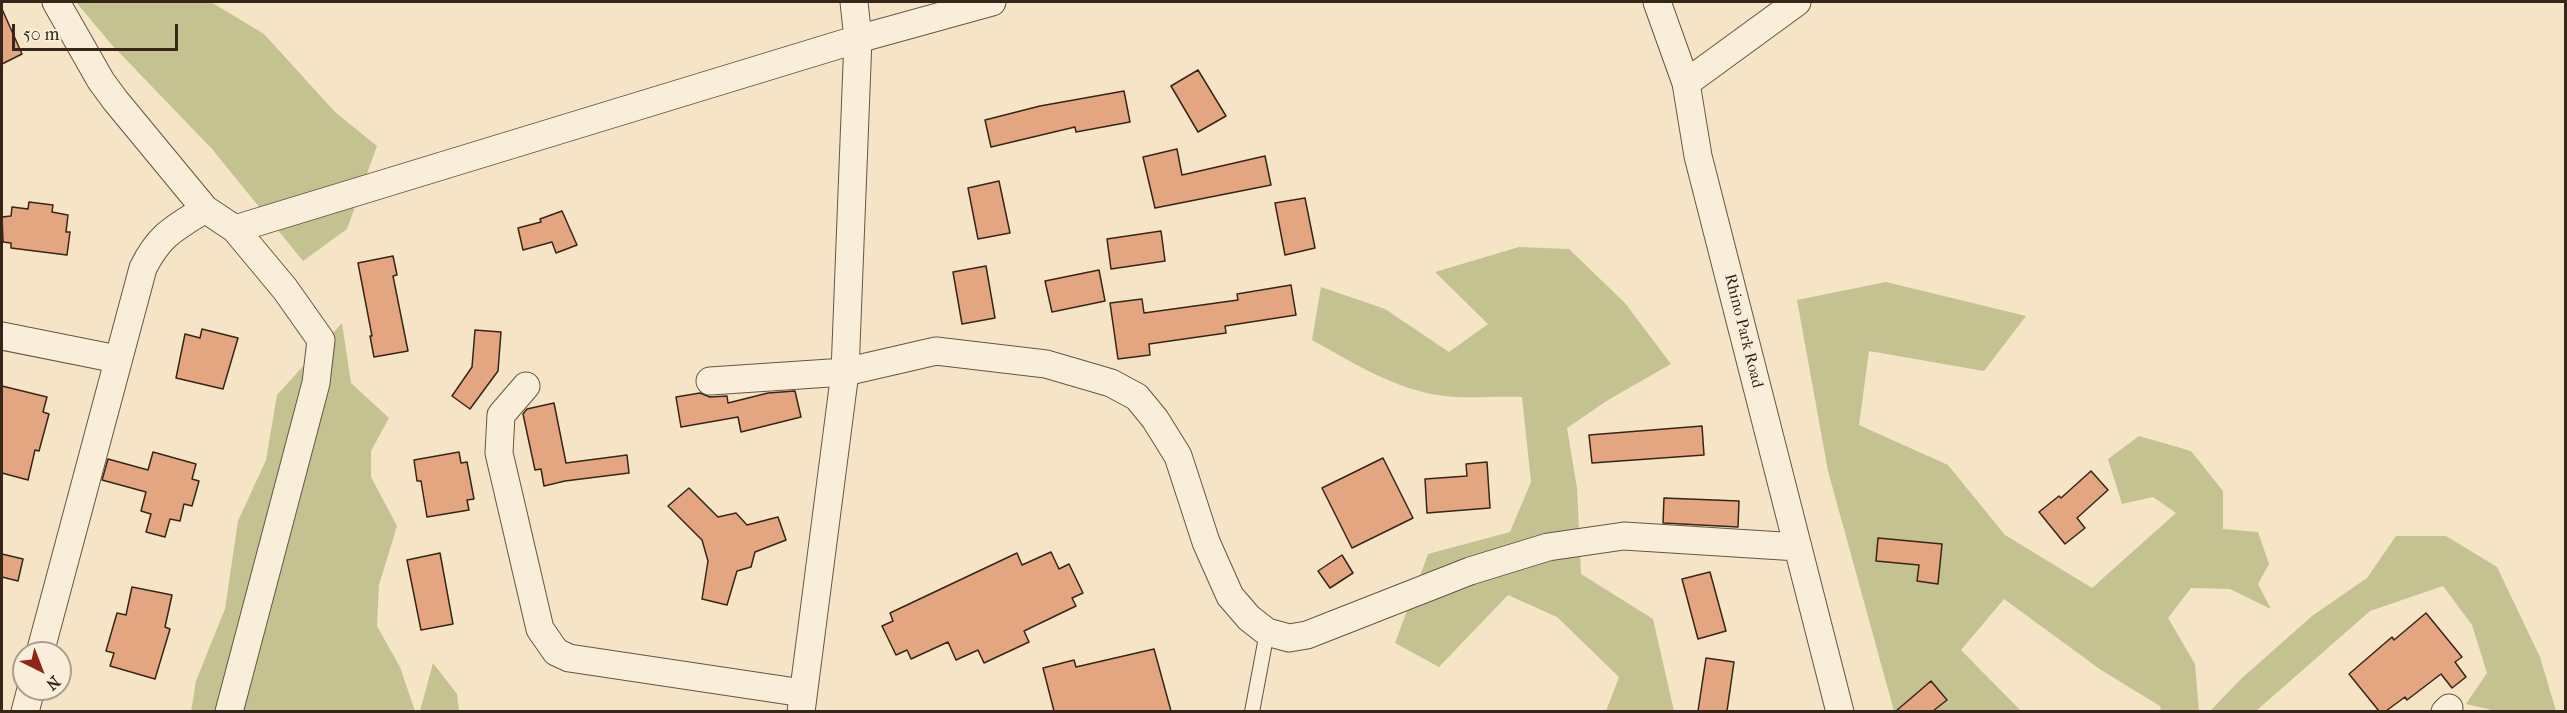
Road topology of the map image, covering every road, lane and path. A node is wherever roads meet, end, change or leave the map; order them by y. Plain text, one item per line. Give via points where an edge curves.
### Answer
1 (56, 2) edge
2 (854, 2) edge
3 (992, 2) edge
4 (1658, 2) edge
5 (1797, 2) edge
6 (858, 39) junction
7 (1686, 83) junction
8 (205, 209) junction
9 (235, 229) junction
10 (2, 336) edge
11 (117, 359) junction
12 (845, 372) junction
13 (710, 381) dead end
14 (525, 386) dead end
15 (1798, 547) junction
16 (1267, 632) junction
17 (43, 641) edge
18 (802, 702) edge
19 (229, 711) edge
20 (1252, 711) edge
21 (1840, 711) edge

1 - 8 street via 101,81
2 - 6 street
3 - 6 street
4 - 7 street, Rhino Park Road
5 - 7 street
6 - 9 street
6 - 12 street
7 - 15 street, Rhino Park Road via 1698,156
8 - 9 street
8 - 11 street via 163,236 153,249 143,268
9 - 19 street via 321,340 316,383
10 - 11 street
11 - 17 street
12 - 13 street
12 - 16 street via 936,351 1046,364 1112,383 1137,397 1178,456 1206,542 1230,597
12 - 18 street
14 - 18 street via 501,415 499,453 540,629 556,652 569,658
15 - 16 street via 1624,536 1548,546 1470,571 1306,635 1289,638
15 - 21 street, Rhino Park Road
16 - 20 lane

